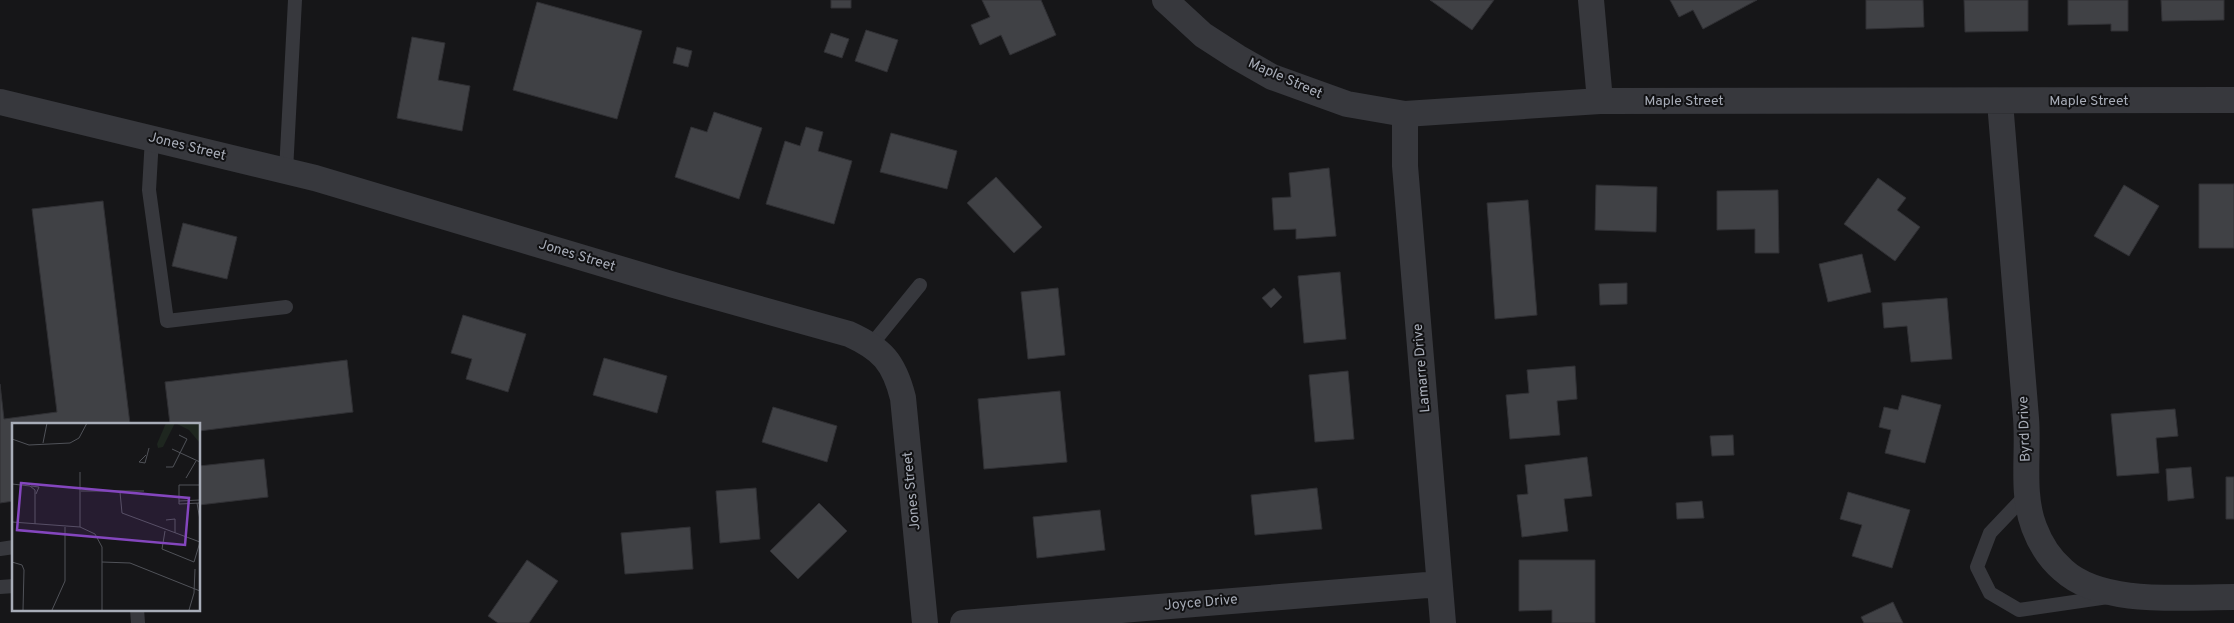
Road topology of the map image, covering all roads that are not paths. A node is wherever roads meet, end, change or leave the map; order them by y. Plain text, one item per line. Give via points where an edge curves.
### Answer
1 (295, 0) edge
2 (1164, 0) edge
3 (1591, 0) edge
4 (2234, 100) edge
5 (1600, 101) junction
6 (0, 102) edge
7 (2000, 102) junction
8 (1405, 114) junction
9 (152, 138) junction
10 (286, 171) junction
11 (920, 285) dead end
12 (286, 307) dead end
13 (872, 344) junction
14 (2028, 493) junction
15 (1439, 584) junction
16 (2118, 596) junction
17 (2234, 597) edge
18 (137, 610) edge
19 (138, 623) edge
20 (925, 623) edge
21 (962, 623) edge
22 (1443, 623) edge

1 - 10 lane
2 - 8 street, Maple Street via 1203,35 1272,77 1347,104
3 - 5 street
4 - 7 street, Maple Street
5 - 7 street, Maple Street
5 - 8 street, Maple Street
6 - 9 street, Jones Street
7 - 14 street, Byrd Drive via 2027,430
8 - 15 street, Lamarre Drive via 1405,166
9 - 10 street, Jones Street
9 - 12 lane via 149,190 167,321
10 - 13 street, Jones Street via 849,334
11 - 13 lane
13 - 20 street, Jones Street via 884,356 898,380 903,398
14 - 16 street, Byrd Drive via 2034,526 2045,551 2063,571 2089,587
14 - 16 lane via 1990,533 1977,567 1990,593 2019,610
15 - 21 street, Joyce Drive
15 - 22 street, Lamarre Drive
16 - 17 street, Byrd Drive
18 - 19 lane

